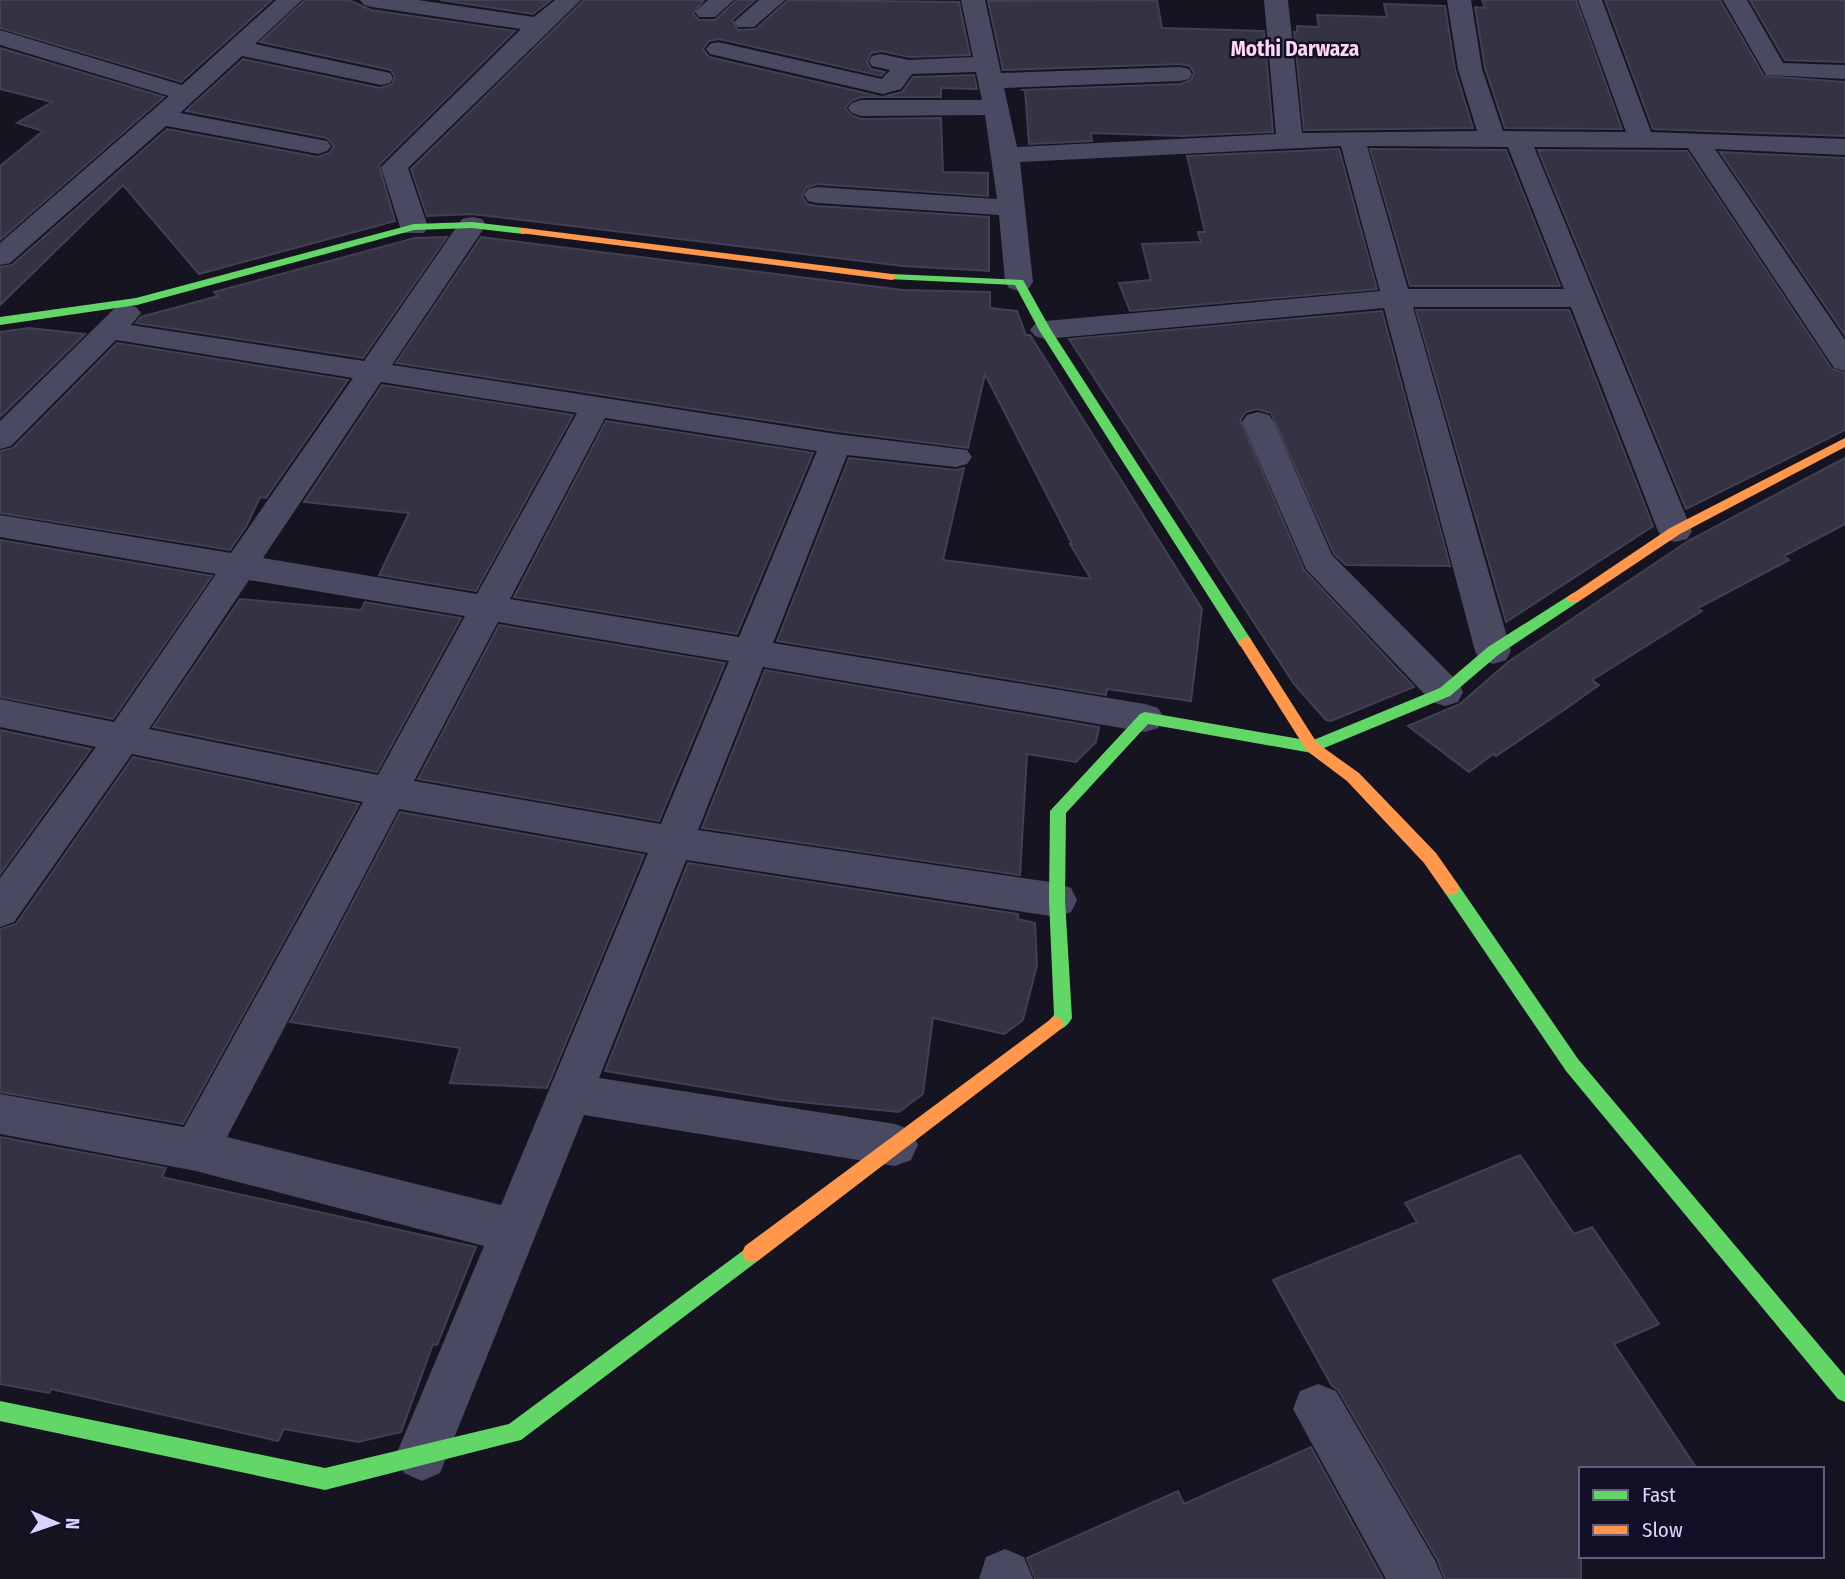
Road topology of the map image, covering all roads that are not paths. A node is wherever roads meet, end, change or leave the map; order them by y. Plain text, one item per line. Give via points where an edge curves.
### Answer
1 (290, 0) edge
2 (372, 0) edge
3 (569, 0) edge
4 (773, 0) edge
5 (973, 0) edge
6 (1276, 0) edge
7 (1459, 0) edge
8 (1590, 0) edge
9 (1735, 0) edge
10 (746, 22) dead end
11 (539, 24) junction
12 (4, 41) edge
13 (239, 48) junction
14 (718, 49) dead end
15 (860, 57) dead end
16 (905, 66) junction
17 (988, 72) junction
18 (1845, 72) edge
19 (1180, 74) dead end
20 (381, 78) dead end
21 (187, 94) junction
22 (996, 107) junction
23 (861, 108) dead end
24 (161, 117) junction
25 (1352, 138) junction
26 (1505, 138) junction
27 (1641, 139) junction
28 (1696, 140) junction
29 (1290, 141) junction
30 (318, 146) dead end
31 (1845, 147) edge
32 (1006, 155) junction
33 (817, 195) dead end
34 (1012, 208) junction
35 (472, 225) junction
36 (414, 227) junction
37 (0, 257) edge
38 (1019, 282) junction
39 (1396, 298) junction
40 (1582, 298) junction
41 (137, 301) junction
42 (0, 321) edge
43 (108, 330) junction
44 (1045, 330) junction
45 (1845, 362) edge
46 (371, 371) junction
47 (596, 406) junction
48 (1258, 422) dead end
49 (0, 439) edge
50 (1845, 442) edge
51 (836, 443) junction
52 (956, 457) dead end
53 (0, 526) edge
54 (1675, 531) junction
55 (240, 566) junction
56 (487, 608) junction
57 (1493, 651) junction
58 (750, 652) junction
59 (1445, 692) junction
60 (0, 713) edge
61 (1145, 718) junction
62 (123, 738) junction
63 (1312, 747) junction
64 (388, 792) junction
65 (673, 842) junction
66 (1057, 900) junction
67 (0, 909) edge
68 (570, 1093) junction
69 (0, 1114) edge
70 (895, 1144) junction
71 (196, 1150) junction
72 (514, 1231) junction
73 (1845, 1392) edge
74 (1318, 1409) dead end
75 (0, 1411) edge
76 (422, 1455) junction
77 (1416, 1579) edge

1 - 13 street
2 - 11 street
3 - 11 street
4 - 10 street
5 - 17 street
6 - 29 street
7 - 26 street via 1470,69
8 - 27 street
9 - 18 street via 1775,70
11 - 36 street via 394,167
12 - 21 street
13 - 20 street
13 - 21 street
14 - 16 street via 883,87 892,84
15 - 16 street
16 - 17 street
17 - 19 street
17 - 22 street
21 - 24 street
22 - 23 street
22 - 32 street
24 - 30 street
24 - 37 street
25 - 26 street
25 - 29 street
25 - 39 street
26 - 27 street
26 - 40 street
27 - 28 street
28 - 31 street
28 - 45 street
29 - 32 street
32 - 34 street
33 - 34 street
34 - 38 street
35 - 36 street
35 - 38 street via 903,278
35 - 46 street
36 - 41 street
38 - 44 street
39 - 40 street
39 - 44 street
39 - 57 street
40 - 54 street
41 - 42 street
41 - 43 street
43 - 46 street
43 - 49 street
44 - 63 street
46 - 47 street
46 - 55 street
47 - 51 street
47 - 56 street
48 - 59 street via 1318,561
50 - 54 street
51 - 52 street
51 - 58 street
53 - 55 street
54 - 57 street
55 - 56 street
55 - 62 street
56 - 58 street
56 - 64 street
57 - 59 street
58 - 61 street
58 - 65 street
59 - 63 street
60 - 62 street
61 - 63 street
61 - 66 street via 1058,811
62 - 64 street
62 - 67 street
63 - 73 street via 1353,777 1430,858 1572,1065
64 - 65 street
64 - 71 street
65 - 66 street
65 - 68 street
66 - 70 street via 1063,1018
68 - 70 street
68 - 72 street
69 - 71 street
70 - 76 street via 514,1433
71 - 72 street
72 - 76 street
74 - 77 street
75 - 76 street via 325,1479

